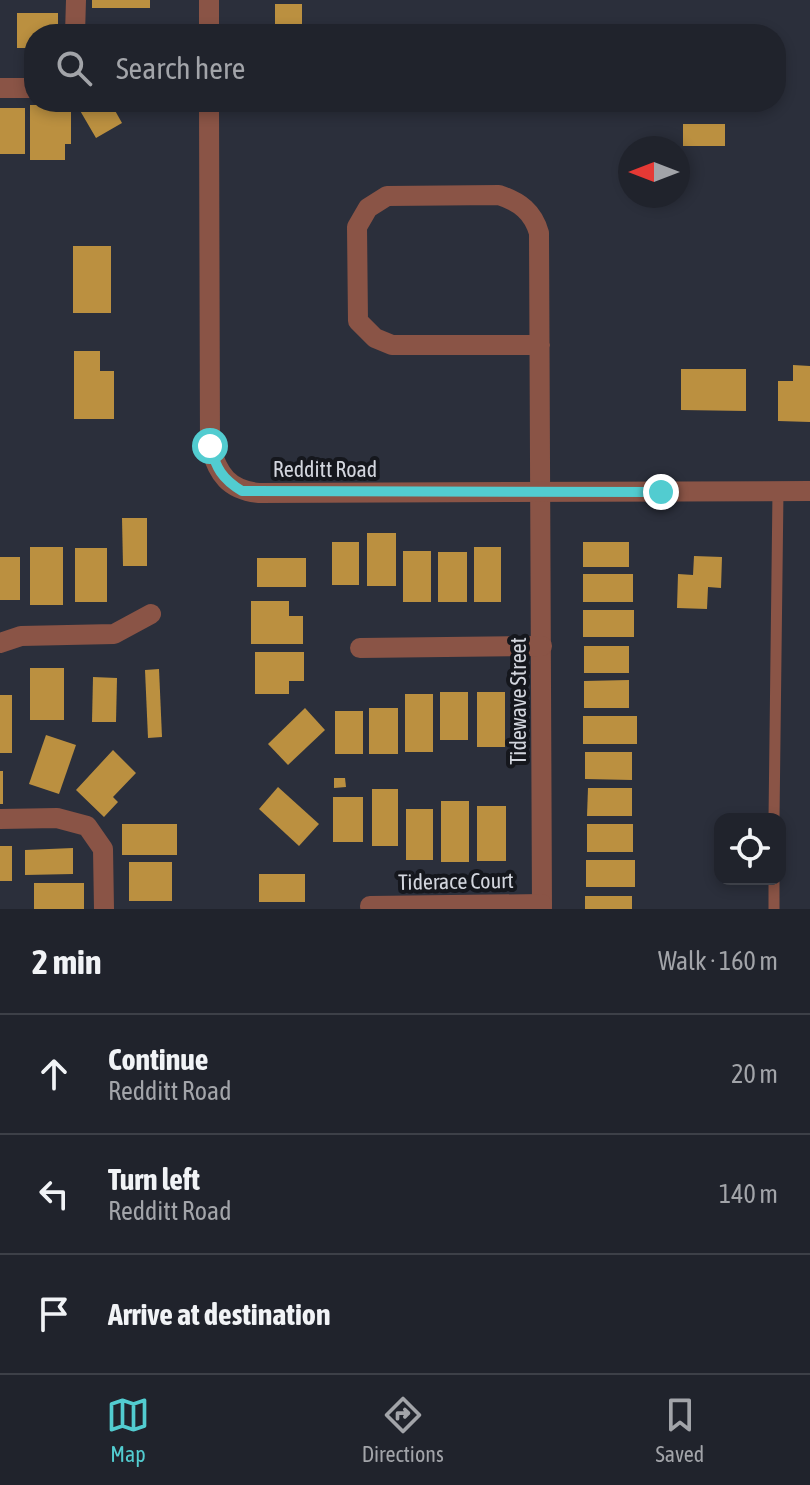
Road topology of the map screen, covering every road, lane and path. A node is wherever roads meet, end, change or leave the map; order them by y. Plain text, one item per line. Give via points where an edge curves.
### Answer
1 (76, 0) edge
2 (209, 0) edge
3 (75, 24) edge
4 (209, 24) edge
5 (0, 88) edge
6 (24, 88) edge
7 (209, 112) edge
8 (540, 345) junction
9 (778, 491) junction
10 (810, 491) edge
11 (542, 493) junction
12 (151, 614) dead end
13 (0, 643) edge
14 (542, 646) junction
15 (360, 648) dead end
16 (774, 813) edge
17 (0, 819) edge
18 (774, 885) edge
19 (370, 906) dead end
20 (542, 906) edge
21 (104, 909) edge
22 (774, 909) edge

1 - 3 street
2 - 4 street
5 - 6 street
7 - 11 street, Redditt Road via 210,446 225,481 259,493
8 - 8 street via 539,233 535,218 515,201 499,195 387,196 368,208 357,227 358,321 375,338 392,345
8 - 11 street, Tidewave Street
9 - 10 street, Redditt Road
9 - 11 street, Redditt Road
9 - 16 lane
11 - 14 street, Tidewave Street
12 - 13 street via 114,634 21,636
14 - 15 street
14 - 20 street, Tidewave Street
17 - 21 street via 57,818 87,826 103,849
18 - 22 lane
19 - 20 street, Tiderace Court

